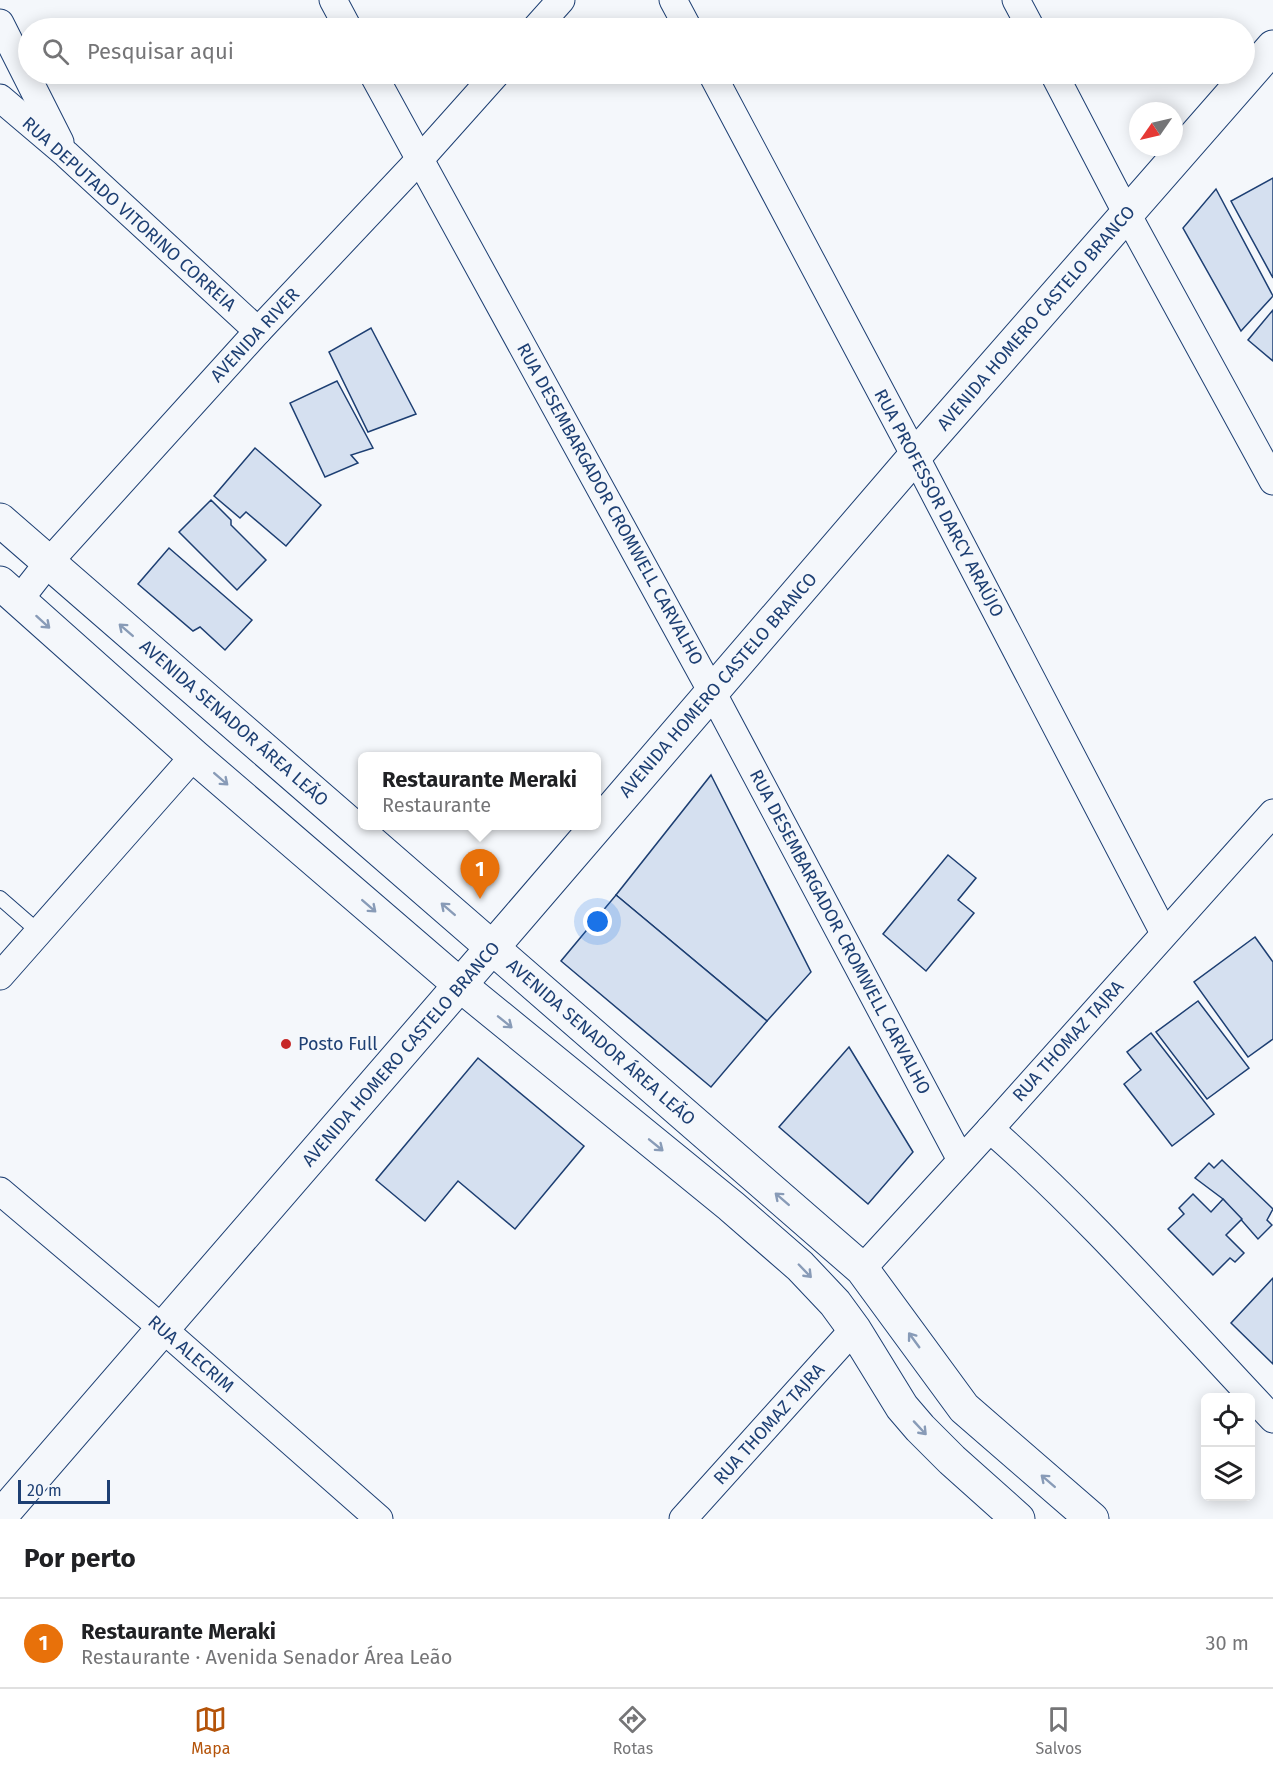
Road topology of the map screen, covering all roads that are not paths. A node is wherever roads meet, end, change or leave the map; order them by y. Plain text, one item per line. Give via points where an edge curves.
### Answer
1 (333, 0) edge
2 (561, 0) edge
3 (673, 0) edge
4 (1016, 0) edge
5 (343, 18) edge
6 (545, 18) edge
7 (683, 18) edge
8 (1026, 18) edge
9 (0, 23) edge
10 (1273, 47) edge
11 (18, 59) edge
12 (1255, 68) edge
13 (31, 84) edge
14 (379, 84) edge
15 (487, 84) edge
16 (717, 84) edge
17 (1059, 84) edge
18 (1241, 84) edge
19 (0, 98) edge
20 (66, 154) junction
21 (421, 158) junction
22 (1127, 214) junction
23 (258, 331) junction
24 (915, 456) junction
25 (1273, 481) edge
26 (0, 520) edge
27 (48, 563) junction
28 (9, 591) edge
29 (712, 692) junction
30 (194, 756) junction
31 (1273, 813) edge
32 (601, 821) edge
33 (593, 830) edge
34 (0, 898) edge
35 (39, 932) junction
36 (1164, 933) junction
37 (492, 947) junction
38 (0, 976) edge
39 (460, 985) junction
40 (990, 1129) junction
41 (961, 1160) junction
42 (0, 1191) edge
43 (862, 1269) junction
44 (163, 1329) junction
45 (854, 1329) junction
46 (1273, 1419) edge
47 (0, 1517) edge
48 (379, 1519) edge
49 (683, 1519) edge
50 (1018, 1519) edge
51 (1092, 1519) edge

1 - 5 street
2 - 6 street
3 - 7 street
4 - 8 street
9 - 11 street
10 - 12 street, AVENIDA HOMERO CASTELO BRANCO
13 - 20 street
14 - 21 street, RUA DESEMBARGADOR CROMWELL CARVALHO
15 - 21 street, AVENIDA RIVER
16 - 24 street, RUA PROFESSOR DARCY ARAÚJO
17 - 22 street
18 - 22 street, AVENIDA HOMERO CASTELO BRANCO
19 - 20 street, RUA DEPUTADO VITORINO CORREIA
20 - 23 street, RUA DEPUTADO VITORINO CORREIA
21 - 23 street, AVENIDA RIVER
21 - 29 street, RUA DESEMBARGADOR CROMWELL CARVALHO
22 - 24 street, AVENIDA HOMERO CASTELO BRANCO
22 - 25 street
23 - 27 street, AVENIDA RIVER
24 - 29 street, AVENIDA HOMERO CASTELO BRANCO
24 - 36 street, RUA PROFESSOR DARCY ARAÚJO
26 - 27 street, AVENIDA SENADOR ÁREA LEÃO
27 - 28 street, AVENIDA RIVER
37 -> 27 street, AVENIDA SENADOR ÁREA LEÃO
28 -> 30 street
29 - 32 street, AVENIDA HOMERO CASTELO BRANCO
29 - 41 street, RUA DESEMBARGADOR CROMWELL CARVALHO
30 - 35 street
30 -> 39 street
31 - 36 street, RUA THOMAZ TAJRA
33 - 37 street, AVENIDA HOMERO CASTELO BRANCO
34 - 35 lane
35 - 38 street
36 - 40 street, RUA THOMAZ TAJRA
37 - 39 street, AVENIDA HOMERO CASTELO BRANCO
43 -> 37 street, AVENIDA SENADOR ÁREA LEÃO
39 - 44 street, AVENIDA HOMERO CASTELO BRANCO
39 -> 45 street via 800,1266
40 - 41 street, RUA THOMAZ TAJRA
40 - 46 street via 1119,1253
41 - 43 street, RUA THOMAZ TAJRA
42 - 44 street, RUA ALECRIM
51 -> 43 street, AVENIDA SENADOR ÁREA LEÃO via 964,1408
44 - 47 street, AVENIDA HOMERO CASTELO BRANCO
44 - 48 street, RUA ALECRIM
45 - 49 street, RUA THOMAZ TAJRA
45 -> 50 street via 902,1407 920,1428

